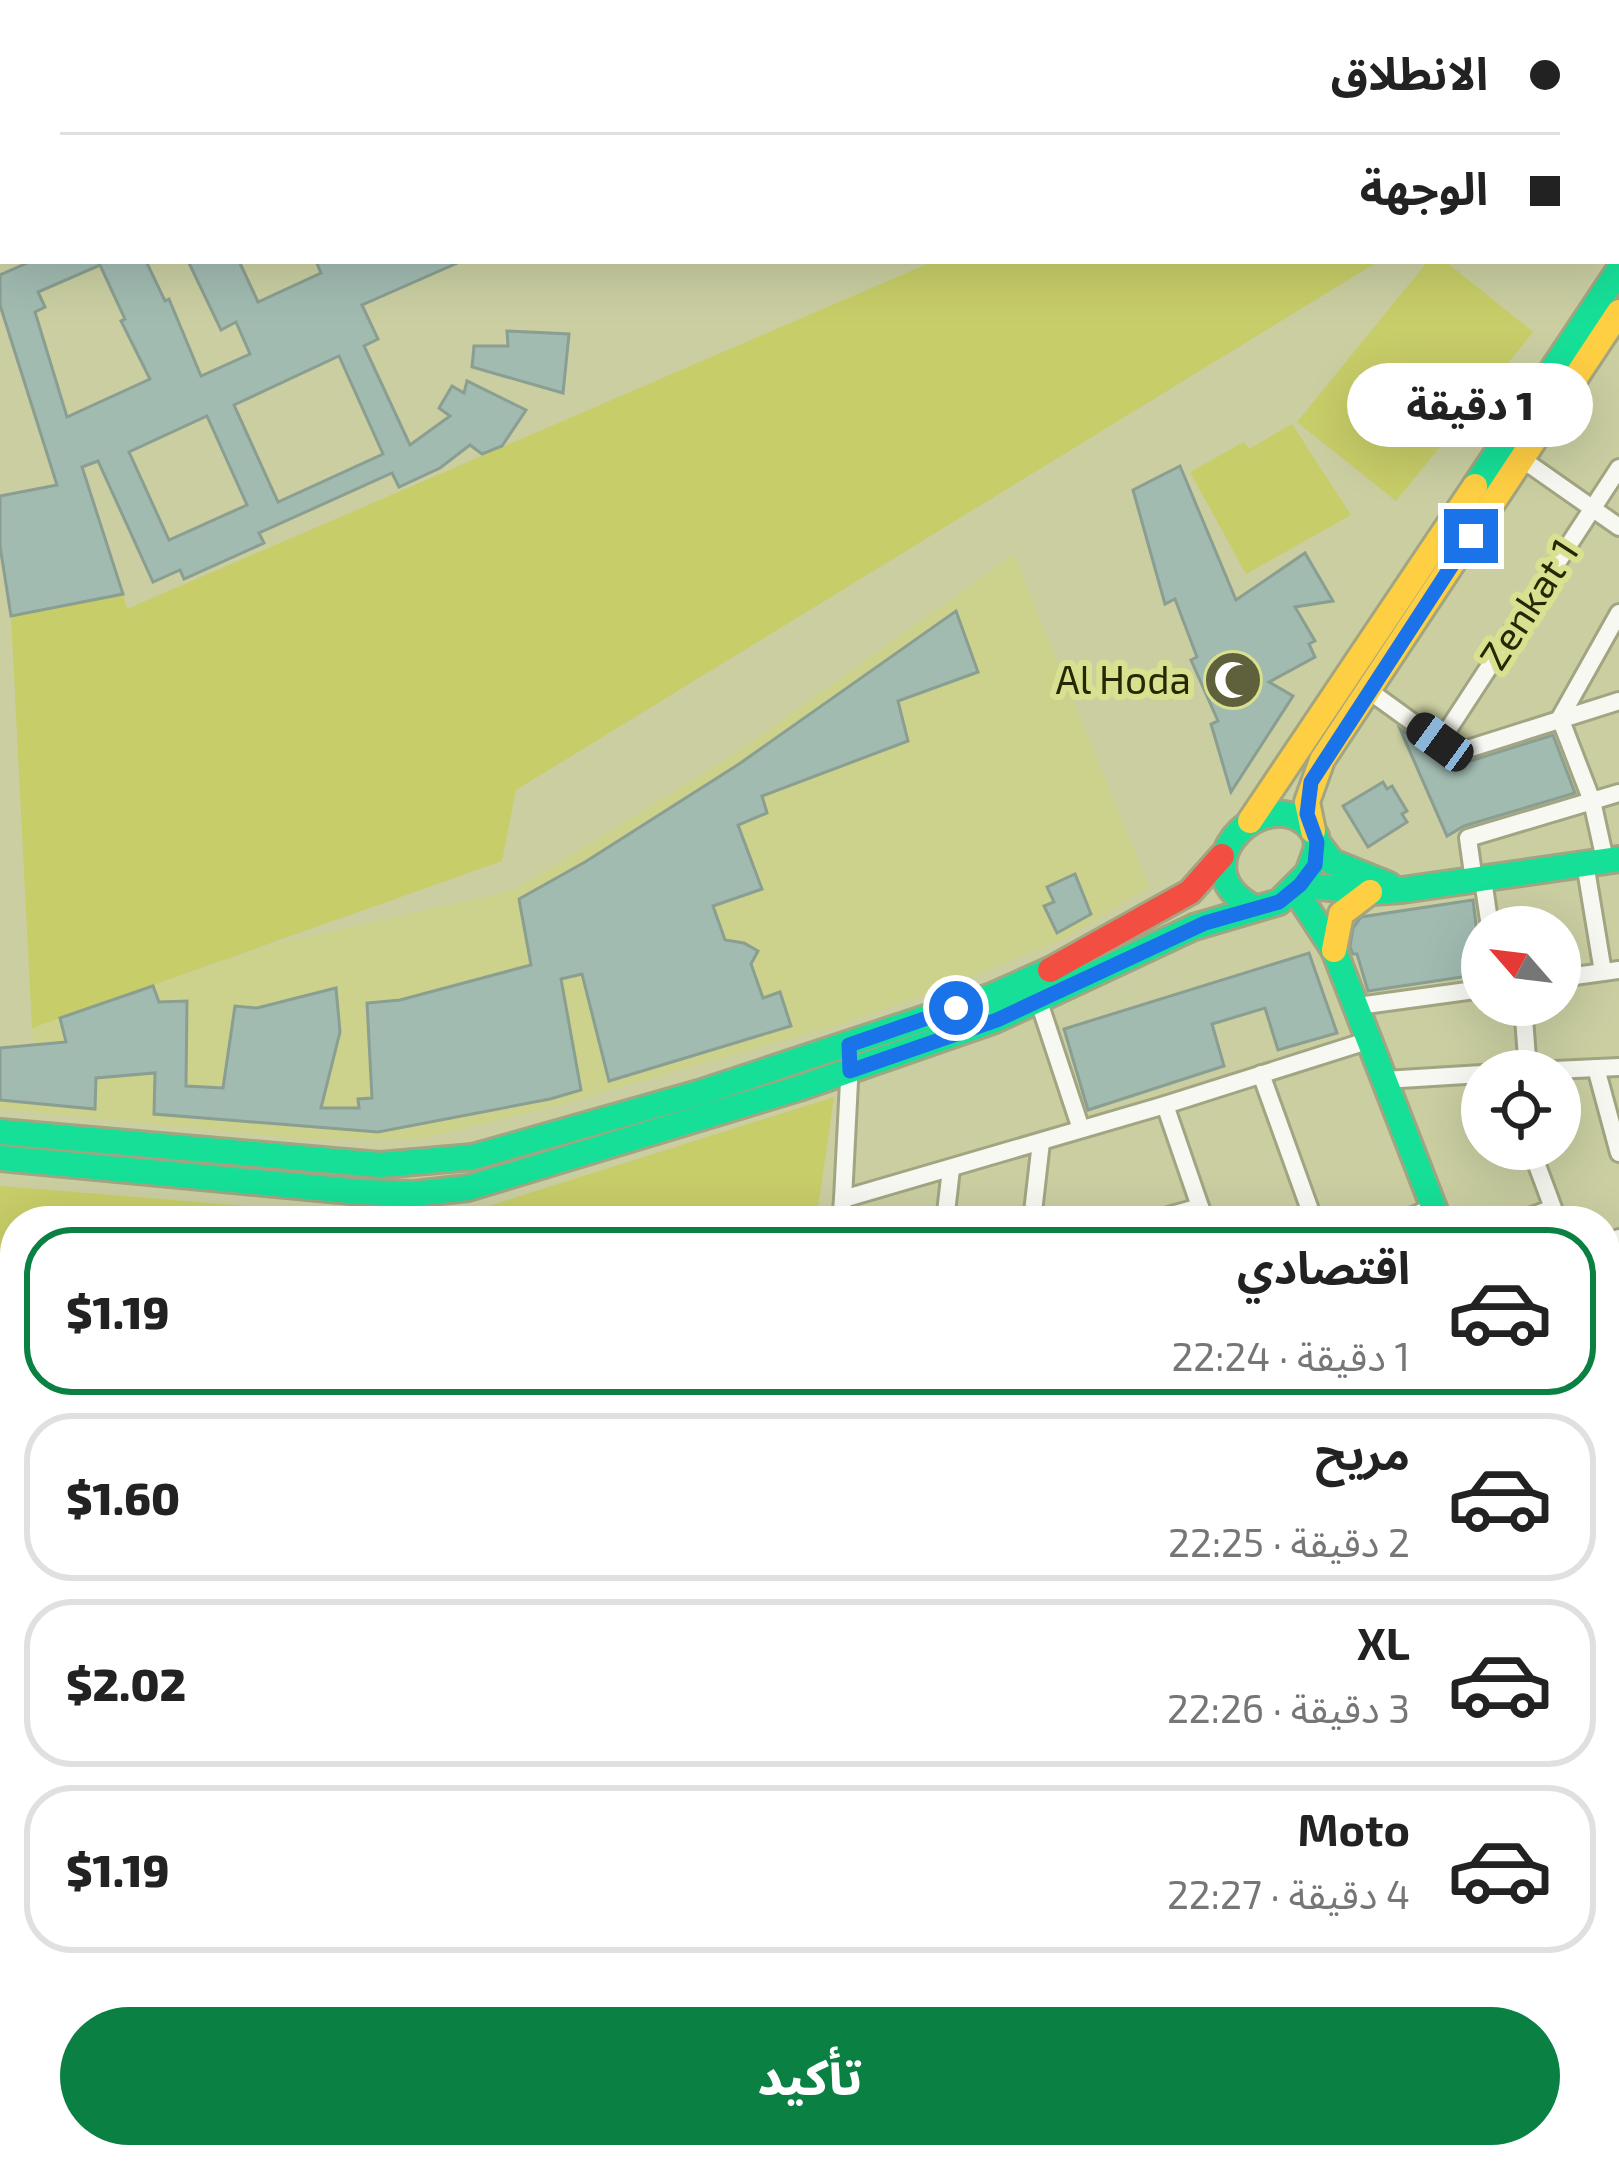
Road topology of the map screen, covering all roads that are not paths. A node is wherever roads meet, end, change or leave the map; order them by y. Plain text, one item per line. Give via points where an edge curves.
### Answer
1 (1619, 270) edge
2 (1619, 312) edge
3 (1522, 459) junction
4 (1619, 468) edge
5 (1592, 508) junction
6 (1619, 526) edge
7 (1619, 613) edge
8 (1368, 690) junction
9 (1619, 701) edge
10 (1560, 718) junction
11 (1440, 742) junction
12 (1619, 793) edge
13 (1592, 801) junction
14 (1244, 829) junction
15 (1315, 836) junction
16 (1223, 854) junction
17 (1603, 860) edge
18 (1478, 881) junction
19 (1297, 888) junction
20 (1402, 890) junction
21 (1371, 892) junction
22 (1485, 906) edge
23 (1261, 907) junction
24 (1334, 950) junction
25 (1611, 971) edge
26 (1581, 975) edge
27 (1461, 992) edge
28 (1039, 1002) junction
29 (1358, 1006) junction
30 (1370, 1040) junction
31 (849, 1045) junction
32 (1619, 1067) edge
33 (1596, 1068) junction
34 (1581, 1069) edge
35 (850, 1071) junction
36 (1261, 1074) junction
37 (1461, 1075) edge
38 (1384, 1080) junction
39 (1165, 1105) junction
40 (620, 1115) junction
41 (1081, 1129) junction
42 (0, 1132) edge
43 (627, 1141) junction
44 (1041, 1142) junction
45 (1619, 1153) edge
46 (258, 1157) junction
47 (0, 1158) edge
48 (951, 1169) junction
49 (1539, 1170) edge
50 (256, 1183) junction
51 (843, 1199) junction
52 (842, 1206) edge
53 (947, 1206) edge
54 (1034, 1206) edge
55 (1199, 1206) edge
56 (1309, 1206) edge
57 (1433, 1206) edge
58 (1552, 1206) edge

1 - 14 main road
2 - 3 main road
3 - 5 street
3 - 8 main road
4 - 5 street, Zenkat 1
5 - 6 street
5 - 11 street, Zenkat 1
7 - 10 street
8 - 11 street
8 - 15 main road via 1311,782 1307,814
9 - 10 street
10 - 11 street via 1455,753
10 - 13 street
12 - 13 street
13 - 17 street
13 - 18 street via 1468,838
14 - 15 main road via 1283,812
14 - 16 main road
15 - 19 main road via 1315,865
15 - 20 main road via 1347,870
16 - 23 main road via 1221,878 1233,898
16 - 31 main road via 1190,892 1037,977
17 - 18 main road
17 - 25 street
18 - 20 main road
18 - 22 street
19 - 21 main road
19 - 23 main road
19 - 24 main road
20 - 21 main road
21 - 24 main road via 1340,913
23 - 24 main road
23 - 28 main road via 1178,934
24 - 29 main road
25 - 26 street
27 - 29 street
28 - 35 main road
28 - 41 street
29 - 30 main road
30 - 36 street
30 - 38 main road
31 - 35 street
31 - 40 main road
32 - 33 street
33 - 34 street
33 - 45 street
35 - 43 main road
35 - 51 street
36 - 39 street
36 - 56 street
37 - 38 street
38 - 57 main road
39 - 41 street
39 - 55 street
40 - 43 main road
40 - 46 main road via 472,1157 417,1164
41 - 44 street
42 - 46 main road
43 - 50 main road via 440,1192
44 - 48 street
44 - 54 street
46 - 50 main road
47 - 50 main road
48 - 51 street
48 - 53 street
49 - 58 street
51 - 52 street

